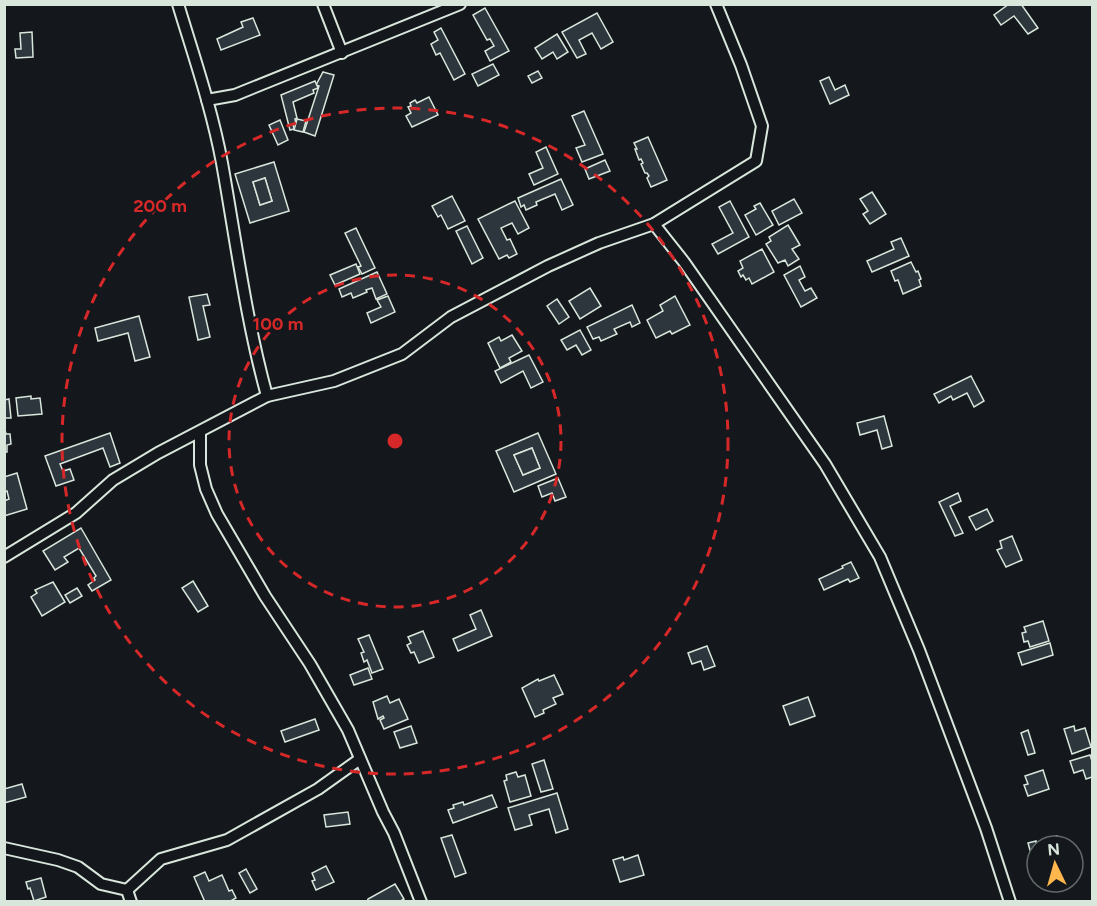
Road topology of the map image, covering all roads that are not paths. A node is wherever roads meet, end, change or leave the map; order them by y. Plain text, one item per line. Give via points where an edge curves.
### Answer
1 (178, 4) edge
2 (323, 4) edge
3 (460, 4) edge
4 (716, 4) edge
5 (342, 53) junction
6 (207, 100) junction
7 (654, 224) junction
8 (267, 396) junction
9 (200, 432) junction
10 (4, 557) edge
11 (360, 759) junction
12 (4, 848) edge
13 (127, 890) junction
14 (131, 902) edge
15 (421, 902) edge
16 (1010, 902) edge

1 - 6 street
2 - 5 street
3 - 5 street
4 - 7 street via 762,126 756,161
5 - 6 street via 236,95
6 - 8 street via 256,357
7 - 8 street via 548,266 451,317 402,354 334,381
7 - 16 street via 825,464 880,557 932,683
8 - 9 street
9 - 10 street via 113,480 76,513
9 - 11 street via 200,465 217,514 310,664
11 - 13 street via 318,789 227,840 161,859
11 - 15 street
12 - 13 street via 58,860 78,867 101,884
13 - 14 street

